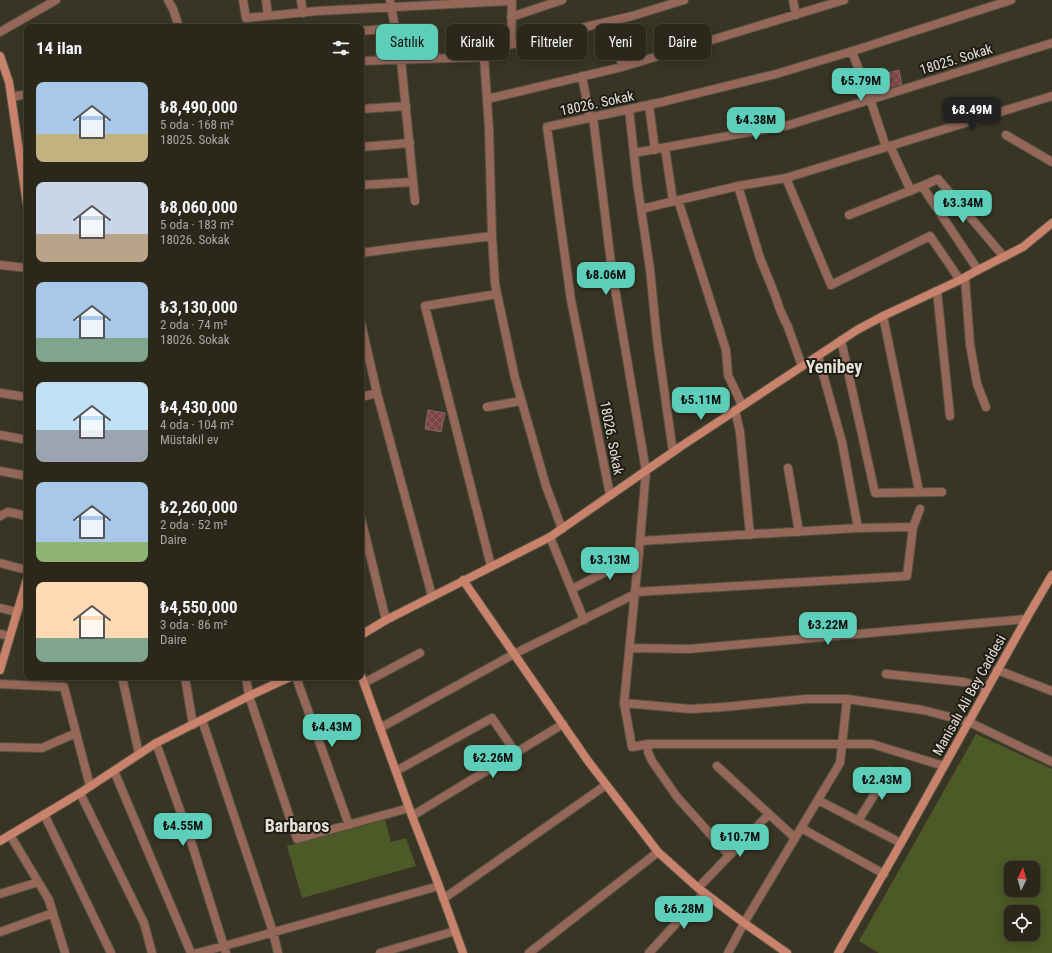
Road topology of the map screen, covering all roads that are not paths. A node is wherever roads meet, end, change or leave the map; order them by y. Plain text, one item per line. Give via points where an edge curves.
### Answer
1 (56, 0) edge
2 (168, 0) edge
3 (243, 0) edge
4 (266, 0) edge
5 (301, 0) edge
6 (350, 0) edge
7 (562, 0) edge
8 (684, 0) edge
9 (793, 0) edge
10 (844, 0) edge
11 (1011, 0) edge
12 (390, 3) edge
13 (351, 9) junction
14 (303, 13) junction
15 (796, 15) junction
16 (268, 16) junction
17 (511, 17) junction
18 (615, 20) junction
19 (178, 24) edge
20 (394, 24) edge
21 (376, 30) edge
22 (364, 31) edge
23 (0, 32) edge
24 (1052, 43) edge
25 (511, 44) joint
26 (852, 52) junction
27 (0, 56) edge
28 (401, 60) joint
29 (484, 60) edge
30 (364, 61) edge
31 (622, 67) junction
32 (582, 76) junction
33 (24, 95) edge
34 (1052, 96) edge
35 (12, 97) junction
36 (487, 99) junction
37 (870, 100) junction
38 (649, 105) junction
39 (406, 106) junction
40 (364, 109) edge
41 (629, 109) junction
42 (591, 118) junction
43 (1006, 135) dead end
44 (410, 143) junction
45 (364, 146) edge
46 (888, 147) junction
47 (665, 148) junction
48 (655, 150) junction
49 (634, 153) junction
50 (1052, 162) edge
51 (24, 166) edge
52 (786, 178) junction
53 (413, 182) junction
54 (364, 185) edge
55 (738, 186) junction
56 (922, 186) junction
57 (911, 191) junction
58 (415, 201) dead end
59 (675, 201) junction
60 (641, 209) junction
61 (849, 215) dead end
62 (1052, 223) edge
63 (492, 236) junction
64 (364, 253) edge
65 (1004, 257) junction
66 (0, 265) edge
67 (24, 268) edge
68 (978, 270) junction
69 (962, 279) junction
70 (937, 291) junction
71 (497, 294) junction
72 (884, 316) junction
73 (364, 336) edge
74 (841, 340) junction
75 (818, 356) junction
76 (802, 366) junction
77 (0, 393) edge
78 (377, 393) junction
79 (364, 396) edge
80 (24, 397) edge
81 (521, 401) junction
82 (742, 406) junction
83 (487, 407) dead end
84 (986, 407) dead end
85 (735, 410) junction
86 (950, 416) dead end
87 (0, 435) edge
88 (24, 439) edge
89 (673, 452) junction
90 (788, 468) dead end
91 (0, 471) edge
92 (646, 471) junction
93 (24, 475) edge
94 (918, 486) dead end
95 (942, 492) dead end
96 (610, 495) junction
97 (920, 509) dead end
98 (24, 515) edge
99 (0, 516) edge
100 (913, 527) junction
101 (858, 528) junction
102 (562, 529) junction
103 (364, 530) edge
104 (799, 532) junction
105 (750, 536) junction
106 (550, 537) junction
107 (640, 542) junction
108 (639, 555) junction
109 (0, 563) edge
110 (491, 566) junction
111 (24, 569) edge
112 (1052, 575) edge
113 (463, 580) junction
114 (24, 589) edge
115 (572, 589) junction
116 (635, 593) junction
117 (432, 596) junction
118 (0, 608) edge
119 (17, 612) junction
120 (1026, 619) junction
121 (386, 620) junction
122 (584, 620) junction
123 (364, 633) edge
124 (0, 634) edge
125 (9, 636) junction
126 (630, 648) junction
127 (420, 653) dead end
128 (514, 654) junction
129 (0, 670) edge
130 (997, 670) junction
131 (886, 674) dead end
132 (364, 678) edge
133 (123, 680) edge
134 (186, 680) edge
135 (246, 680) edge
136 (284, 680) edge
137 (297, 680) edge
138 (362, 680) edge
139 (0, 684) edge
140 (987, 688) junction
141 (1052, 691) edge
142 (249, 696) junction
143 (847, 699) junction
144 (624, 703) junction
145 (202, 720) junction
146 (968, 722) junction
147 (562, 724) junction
148 (193, 725) junction
149 (380, 728) junction
150 (76, 733) junction
151 (156, 743) junction
152 (648, 744) junction
153 (842, 744) junction
154 (0, 747) edge
155 (516, 753) junction
156 (139, 754) junction
157 (1052, 762) edge
158 (717, 766) dead end
159 (944, 766) junction
160 (114, 771) junction
161 (396, 771) junction
162 (889, 771) dead end
163 (606, 785) junction
164 (90, 786) junction
165 (80, 793) junction
166 (818, 800) junction
167 (409, 808) junction
168 (44, 814) junction
169 (769, 814) junction
170 (412, 816) junction
171 (858, 821) junction
172 (349, 825) junction
173 (802, 828) junction
174 (10, 835) junction
175 (795, 838) junction
176 (0, 841) edge
177 (901, 843) junction
178 (658, 852) junction
179 (729, 855) junction
180 (884, 874) junction
181 (38, 882) junction
182 (439, 886) junction
183 (701, 890) junction
184 (0, 894) edge
185 (443, 899) junction
186 (53, 913) junction
187 (744, 924) junction
188 (0, 932) edge
189 (273, 932) junction
190 (455, 932) junction
191 (225, 950) edge
192 (65, 953) edge
193 (111, 953) edge
194 (152, 953) edge
195 (191, 953) edge
196 (197, 953) edge
197 (278, 953) edge
198 (380, 953) edge
199 (463, 953) edge
200 (529, 953) edge
201 (649, 953) edge
202 (728, 953) edge
203 (787, 953) edge
204 (838, 953) edge

1 - 23 street
2 - 19 street
3 - 16 street via 246,18
4 - 16 street
5 - 14 street
6 - 13 street
7 - 17 street
8 - 18 street
9 - 15 street
10 - 15 street
11 - 26 street, 18026. Sokak
12 - 13 street
12 - 17 street via 512,1
12 - 20 street
13 - 14 street
14 - 16 street
15 - 31 street
17 - 25 street
18 - 25 street
18 - 31 street
21 - 22 street
24 - 37 street, 18025. Sokak
26 - 37 street
26 - 38 street, 18026. Sokak via 776,74
27 - 35 main road via 10,82
28 - 30 street
28 - 39 street
29 - 36 street
31 - 32 street
32 - 36 street
32 - 42 street
33 - 35 street
34 - 46 street
35 - 51 main road
36 - 63 street
37 - 46 street
37 - 47 street, 18025. Sokak via 789,125
38 - 41 street, 18026. Sokak
38 - 48 street
39 - 40 street
39 - 44 street
41 - 42 street, 18026. Sokak
41 - 49 street
42 - 92 street via 612,271
42 - 96 street, 18026. Sokak via 547,127 571,300
43 - 50 street
44 - 45 street
44 - 53 street
46 - 52 street
46 - 57 street
47 - 48 street, 18025. Sokak
47 - 59 street
48 - 49 street, 18025. Sokak
49 - 60 street
52 - 55 street
52 - 69 street via 831,285 930,236
53 - 54 street
53 - 58 street
55 - 59 street
55 - 76 street via 760,258
56 - 57 street
56 - 65 street via 938,179
56 - 68 street
57 - 61 street
59 - 60 street
59 - 82 street via 726,350 728,375
60 - 89 street
62 - 65 main road via 1023,247
63 - 64 street
63 - 71 street
65 - 68 main road
66 - 67 street
68 - 69 main road
69 - 70 main road
69 - 84 street via 977,384
70 - 72 main road
70 - 86 street
71 - 81 street
71 - 110 street via 425,306
72 - 74 main road
72 - 94 street
73 - 78 street
74 - 75 main road
74 - 95 street via 875,493
75 - 76 main road
75 - 101 street via 842,442
76 - 82 main road
77 - 80 street
78 - 79 street
78 - 117 street
81 - 83 street
81 - 102 street via 546,486
82 - 85 main road
85 - 89 main road
85 - 105 street via 740,432
87 - 88 street
89 - 92 main road
90 - 104 street
91 - 93 street
92 - 96 main road
92 - 107 street
96 - 102 main road
97 - 100 street
98 - 99 street via 8,512
100 - 101 street
100 - 116 street via 907,576
101 - 104 street
102 - 106 main road
103 - 121 street
104 - 105 street
105 - 107 street
106 - 110 main road
106 - 115 street
107 - 108 street
108 - 115 street
108 - 116 street
109 - 111 street
110 - 113 main road
112 - 120 main road, Manisalı Ali Bey Caddesi
113 - 117 main road
113 - 128 main road
114 - 119 main road
115 - 122 street
116 - 122 street
116 - 126 street
117 - 121 main road
118 - 119 street
119 - 125 main road
120 - 126 street via 689,648
120 - 130 main road, Manisalı Ali Bey Caddesi
121 - 123 main road
122 - 128 street
124 - 125 street
125 - 129 main road
126 - 144 street
127 - 132 street
128 - 147 main road
128 - 149 street
130 - 140 main road, Manisalı Ali Bey Caddesi
130 - 141 street
131 - 140 street via 964,682
133 - 156 street
134 - 148 street
135 - 142 street
136 - 142 main road
137 - 172 street
138 - 149 main road
139 - 150 street via 64,687
140 - 146 main road, Manisalı Ali Bey Caddesi
142 - 145 main road
142 - 172 street via 297,839
143 - 144 street via 806,699 690,709
143 - 146 street via 923,710
143 - 153 street
144 - 152 street via 632,747
145 - 148 main road
145 - 189 street
146 - 157 street
146 - 159 main road, Manisalı Ali Bey Caddesi
147 - 155 street
147 - 163 main road
148 - 151 main road
149 - 161 main road
150 - 154 street via 42,748
150 - 164 street
151 - 156 main road
151 - 191 street via 191,841
152 - 153 street
152 - 179 street via 652,761 678,797
153 - 159 street via 872,744
153 - 166 street via 840,763
155 - 161 street via 492,718
155 - 170 street
156 - 160 main road
158 - 169 street
159 - 177 main road, Manisalı Ali Bey Caddesi
160 - 164 main road
160 - 195 street
161 - 167 main road
162 - 171 street
163 - 178 main road
163 - 185 street
164 - 165 main road
165 - 168 main road
165 - 194 street via 144,923
166 - 171 street
166 - 173 street
167 - 170 main road
167 - 172 street
168 - 174 main road
168 - 193 street
169 - 175 street
169 - 179 street
170 - 182 main road
171 - 177 street
173 - 175 street
173 - 180 street
174 - 176 main road
174 - 181 street
175 - 187 street
177 - 180 main road, Manisalı Ali Bey Caddesi
178 - 183 main road
178 - 200 street
179 - 183 street
180 - 204 main road, Manisalı Ali Bey Caddesi
181 - 184 street
181 - 186 street
182 - 185 main road
182 - 189 street
183 - 187 main road
183 - 201 street
185 - 190 main road
186 - 188 street
186 - 192 street
187 - 202 street
187 - 203 main road
189 - 191 street
189 - 197 street
190 - 198 street
190 - 199 main road
191 - 196 street

